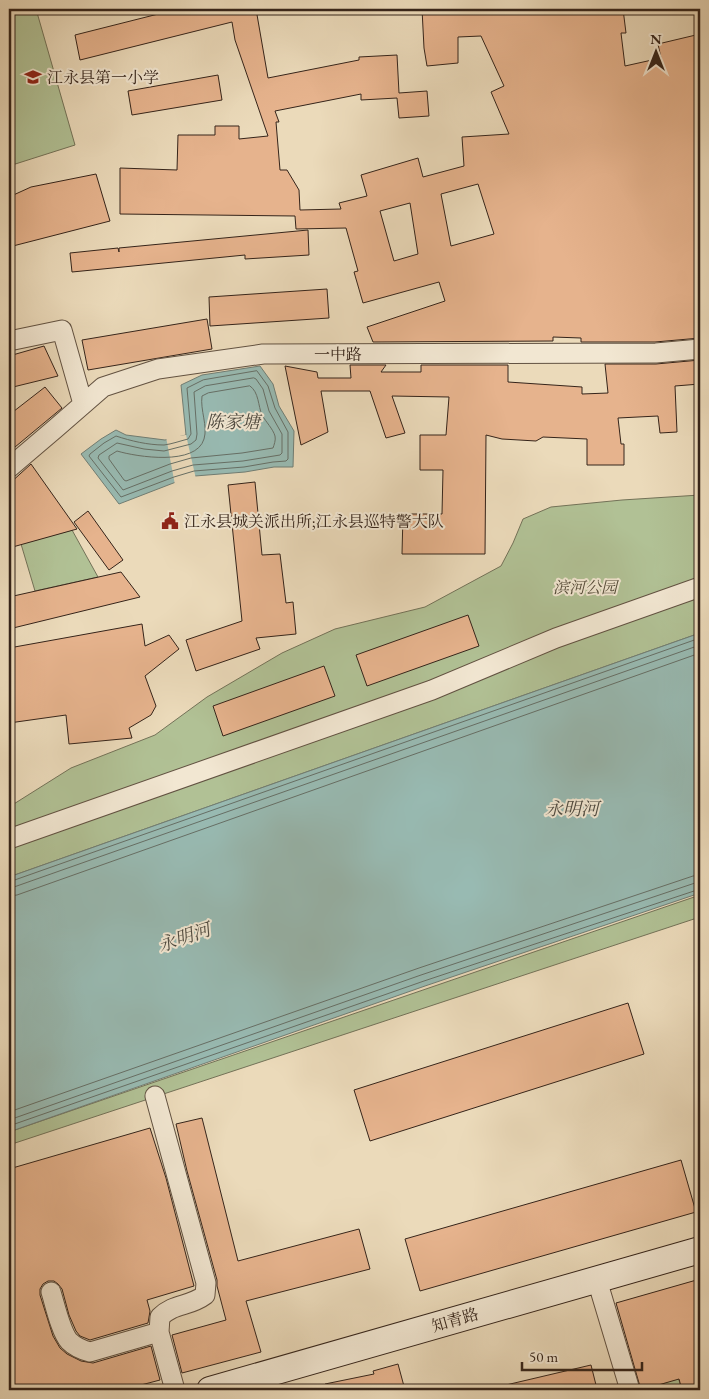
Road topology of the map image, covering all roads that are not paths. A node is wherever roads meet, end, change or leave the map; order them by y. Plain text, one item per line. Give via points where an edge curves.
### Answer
1 (9, 341) edge
2 (700, 349) edge
3 (84, 404) junction
4 (9, 468) edge
5 (700, 587) edge
6 (700, 598) edge
7 (445, 685) junction
8 (9, 839) edge
9 (156, 1096) dead end
10 (700, 1250) edge
11 (597, 1280) junction
12 (51, 1292) dead end
13 (159, 1332) junction
14 (175, 1390) edge
15 (210, 1390) edge
16 (630, 1390) edge

1 - 3 street via 62,330
2 - 3 street, 一中路 via 646,353 263,354 158,369 103,387
3 - 4 street, 一中路
5 - 7 street via 556,638
6 - 7 street
7 - 8 street
9 - 13 street via 206,1283 205,1295 198,1301 167,1309 160,1317
10 - 11 main road, 知青路
11 - 15 main road, 知青路
11 - 16 street
12 - 13 street via 64,1332 69,1341 81,1350 90,1352
13 - 14 street

